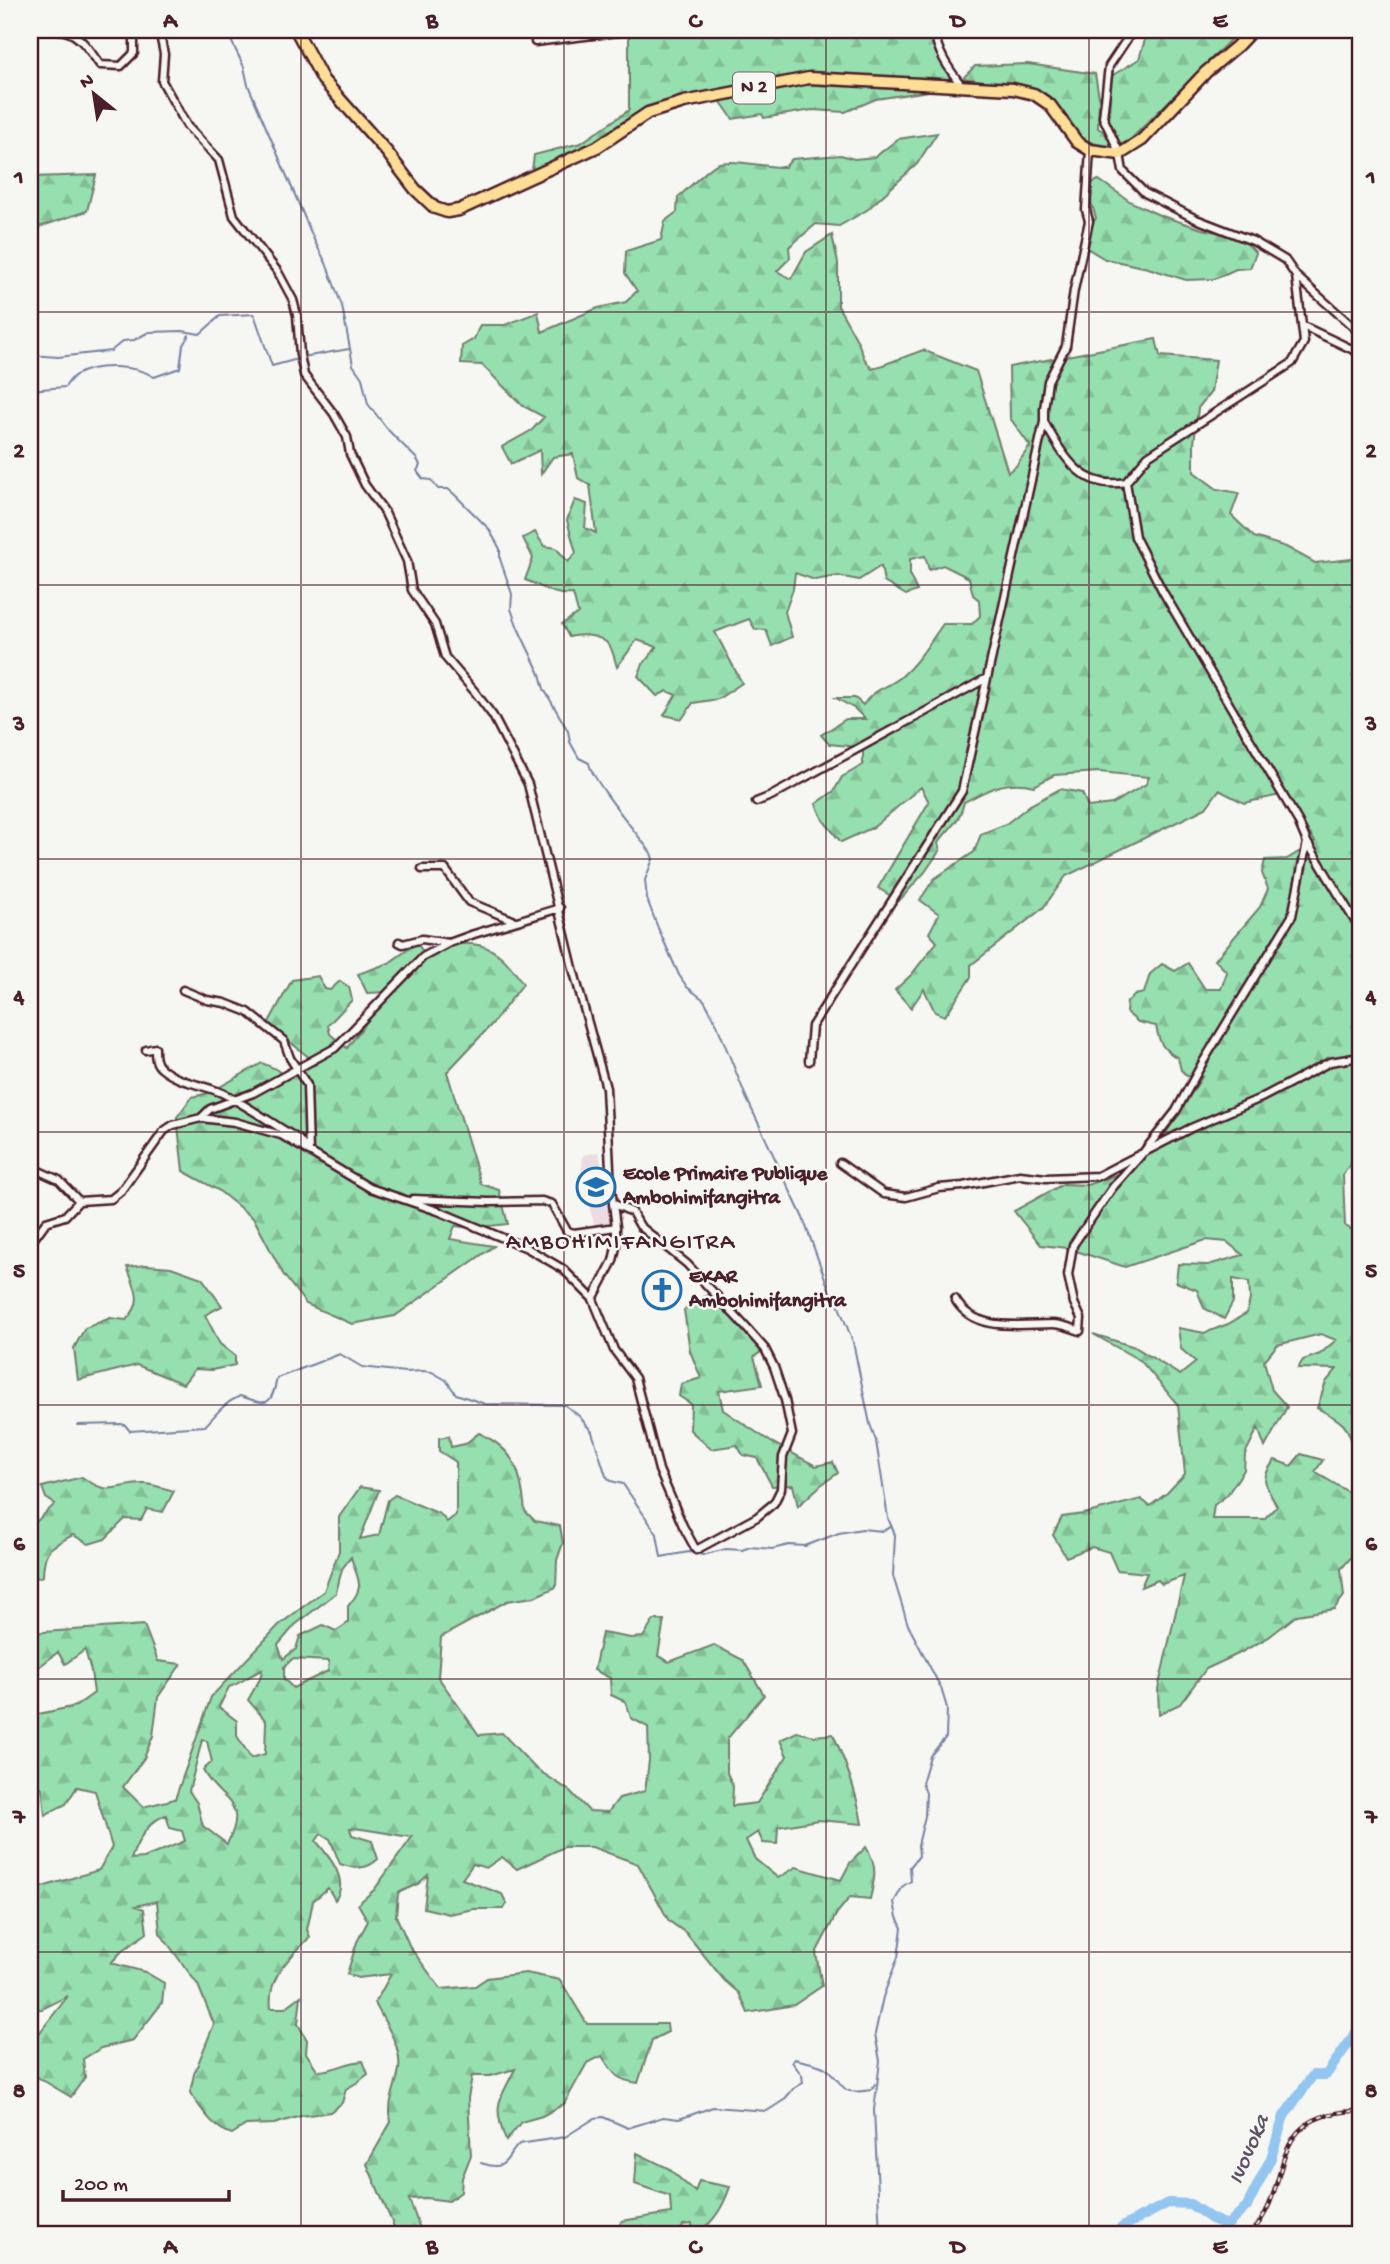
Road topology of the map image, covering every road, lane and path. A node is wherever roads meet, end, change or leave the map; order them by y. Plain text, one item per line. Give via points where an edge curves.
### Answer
1 (58, 30) edge
2 (134, 30) edge
3 (159, 30) edge
4 (296, 30) edge
5 (635, 30) edge
6 (934, 30) edge
7 (1133, 30) edge
8 (1252, 30) edge
9 (535, 42) dead end
10 (961, 86) junction
11 (1090, 150) junction
12 (1120, 154) junction
13 (1296, 276) junction
14 (1303, 326) junction
15 (1360, 333) edge
16 (1360, 353) edge
17 (1044, 422) junction
18 (1126, 482) junction
19 (987, 678) junction
20 (756, 802) dead end
21 (1307, 842) junction
22 (422, 869) dead end
23 (560, 908) junction
24 (515, 921) junction
25 (1360, 926) edge
26 (400, 942) dead end
27 (449, 943) junction
28 (183, 990) dead end
29 (146, 1050) dead end
30 (1360, 1056) edge
31 (809, 1060) dead end
32 (298, 1069) junction
33 (235, 1100) junction
34 (201, 1118) junction
35 (309, 1152) junction
36 (1142, 1154) junction
37 (840, 1163) dead end
38 (30, 1167) edge
39 (404, 1199) junction
40 (79, 1201) junction
41 (614, 1204) junction
42 (616, 1227) junction
43 (30, 1244) edge
44 (593, 1299) junction
45 (955, 1300) dead end

1 - 2 street via 68,30 85,43 100,65 121,66 134,53
3 - 23 street via 164,54 162,81 187,126 219,160 234,216 288,287 298,315 304,374 334,414 365,485 384,511 407,561 412,590 435,624 445,657 492,716 528,784
4 - 10 main road, N 2 via 323,80 415,189 435,208 447,212 572,160 648,113 684,102 809,78
5 - 9 street
6 - 10 street via 945,63
7 - 12 street via 1109,66 1103,117
8 - 12 main road via 1142,140
10 - 11 main road, N 2 via 1034,94 1050,105 1077,142
11 - 12 main road
11 - 17 street via 1089,221 1066,346 1048,381
12 - 13 street via 1123,171 1145,193 1253,241 1285,260
13 - 14 street
13 - 15 street
14 - 16 street
14 - 18 street via 1304,342 1292,363 1148,456
17 - 18 street via 1065,458 1091,480
17 - 19 street
18 - 21 street via 1135,537
19 - 20 street
19 - 31 street via 962,791 812,1026
21 - 25 street
21 - 36 street via 1292,916 1176,1111
22 - 24 street via 446,869 469,902
23 - 24 street
23 - 41 street via 606,1088
24 - 27 street
26 - 27 street
27 - 32 street via 423,957 343,1041
28 - 32 street via 248,1012 285,1041
29 - 33 street via 155,1048 160,1067 176,1078
30 - 36 street via 1330,1062
32 - 33 street
32 - 35 street via 309,1096
33 - 34 street
33 - 35 street via 298,1139
34 - 35 street via 281,1135
34 - 40 street via 164,1131 111,1199
35 - 39 street via 354,1180
36 - 37 street via 1098,1176 1020,1175 906,1197 884,1194
36 - 45 street via 1073,1245 1068,1275 1081,1318 1080,1331 1056,1324 983,1322 969,1317
38 - 40 street via 59,1180
39 - 42 street via 542,1201 552,1204 566,1231
39 - 44 street via 527,1248 563,1269
40 - 43 street via 65,1216 46,1222
41 - 42 street
41 - 44 street via 632,1212 640,1226 714,1291 765,1349 774,1367 792,1434 783,1457 781,1489 762,1514 696,1550 659,1470 635,1378 614,1350
42 - 44 street via 612,1261

